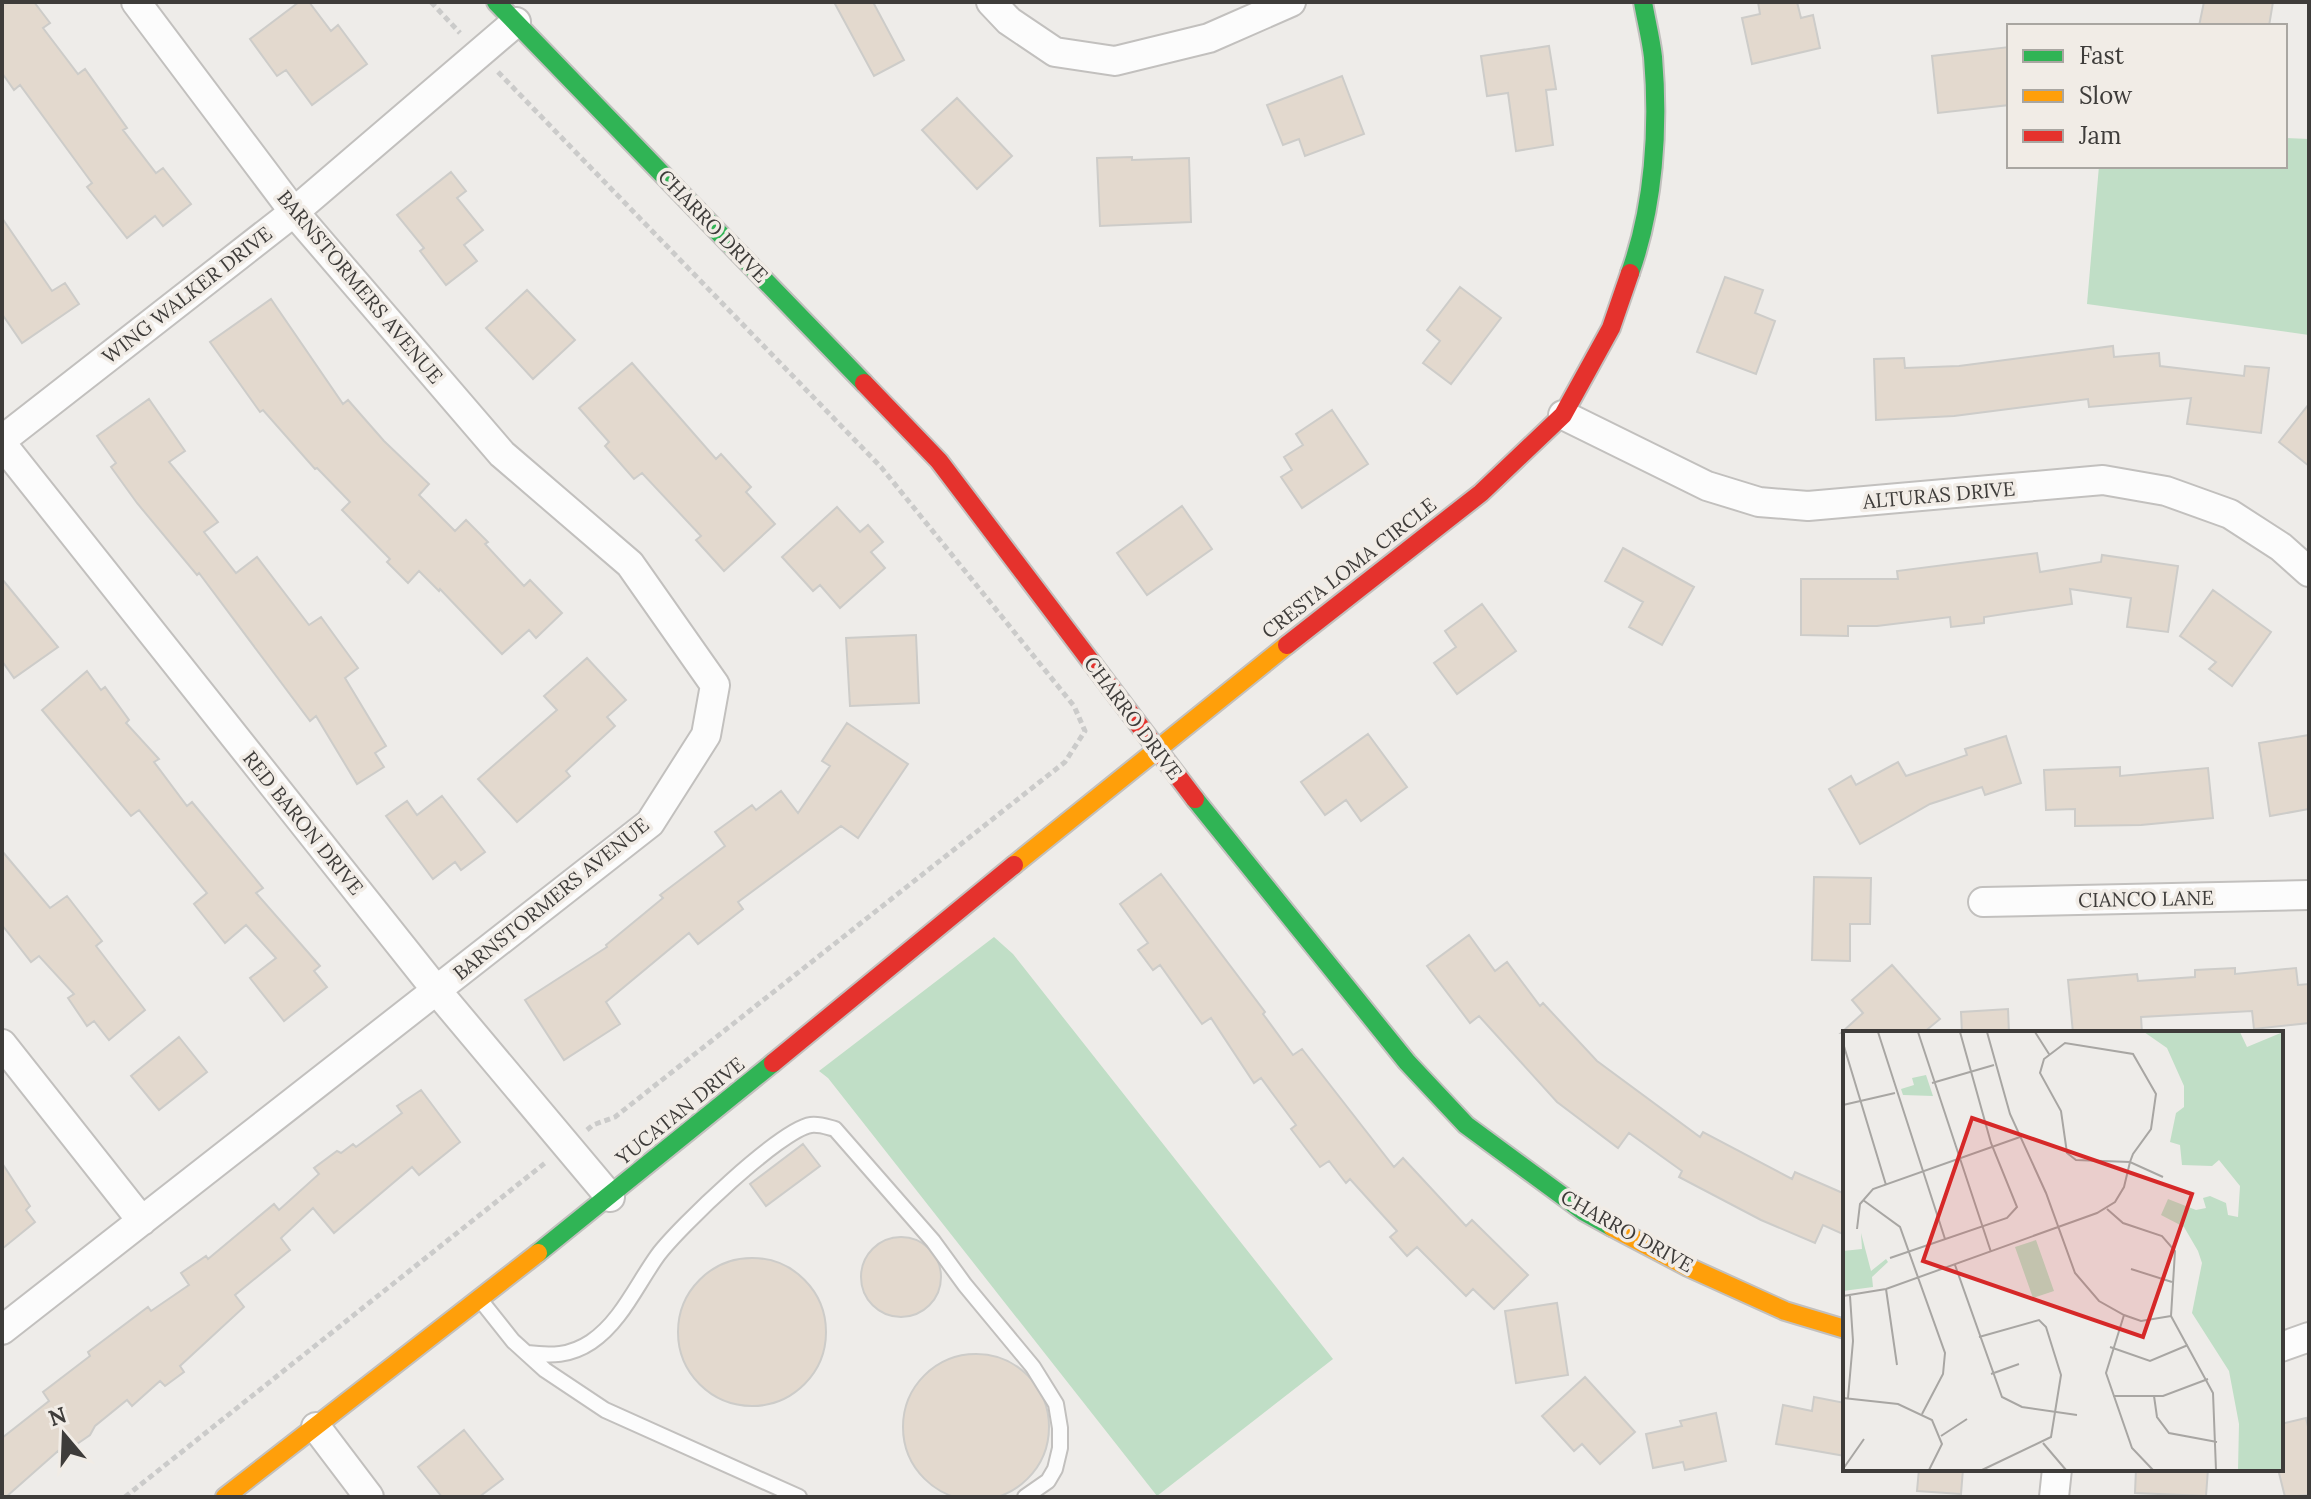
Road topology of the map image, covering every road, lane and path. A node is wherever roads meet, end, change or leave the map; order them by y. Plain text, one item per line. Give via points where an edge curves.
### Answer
1 (136, 2) edge
2 (991, 2) edge
3 (1291, 2) edge
4 (1643, 2) edge
5 (506, 12) edge
6 (294, 212) junction
7 (1563, 415) junction
8 (2, 442) edge
9 (2309, 572) edge
10 (1155, 749) junction
11 (2309, 895) edge
12 (1983, 902) dead end
13 (437, 991) junction
14 (2, 1044) edge
15 (610, 1197) junction
16 (142, 1221) junction
17 (479, 1298) junction
18 (1843, 1328) edge
19 (2, 1330) edge
20 (2309, 1337) edge
21 (2283, 1346) edge
22 (527, 1353) junction
23 (316, 1427) junction
24 (2057, 1471) edge
25 (225, 1497) edge
26 (369, 1497) edge
27 (799, 1497) edge
28 (1025, 1497) edge
29 (2054, 1497) edge

1 - 6 street, BARNSTORMERS AVENUE
2 - 3 street via 1055,52 1115,61 1209,38
4 - 7 street, CRESTA LOMA CIRCLE via 1653,57 1654,154 1642,240 1611,328
5 - 6 street, WING WALKER DRIVE
5 - 10 street, CHARRO DRIVE via 939,461
6 - 8 street, WING WALKER DRIVE
6 - 13 street, BARNSTORMERS AVENUE via 502,454 630,564 715,685 706,735 650,823
7 - 9 street, ALTURAS DRIVE via 1707,486 1759,502 1808,506 2103,480 2166,491 2230,514
7 - 10 street, CRESTA LOMA CIRCLE via 1481,493
8 - 13 street, RED BARON DRIVE
10 - 15 street, YUCATAN DRIVE
10 - 18 street, CHARRO DRIVE via 1407,1062 1466,1125 1596,1218 1785,1311
11 - 12 street, CIANCO LANE
13 - 15 street, RED BARON DRIVE
13 - 16 street, BARNSTORMERS AVENUE
14 - 16 street
15 - 17 street, YUCATAN DRIVE
16 - 19 street, BARNSTORMERS AVENUE
17 - 22 lane
17 - 23 street, YUCATAN DRIVE
20 - 21 street
22 - 27 lane via 605,1410
22 - 28 lane via 571,1353 604,1333 691,1217 782,1138 822,1125 835,1129 933,1241 1056,1404 1060,1448 1055,1469
23 - 25 street, YUCATAN DRIVE
23 - 26 street
24 - 29 street

